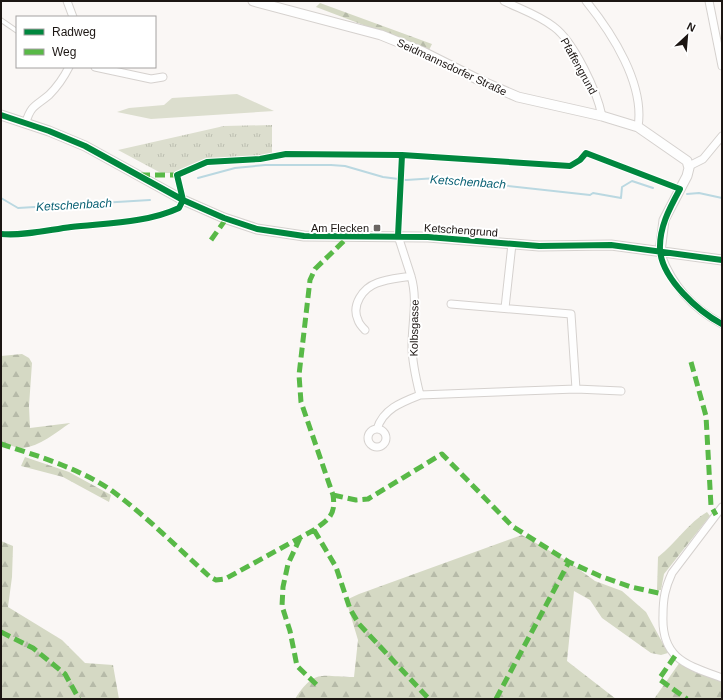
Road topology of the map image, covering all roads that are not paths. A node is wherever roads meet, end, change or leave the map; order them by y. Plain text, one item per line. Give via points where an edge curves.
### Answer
1 (67, 1) edge
2 (253, 1) edge
3 (504, 1) edge
4 (586, 1) edge
5 (709, 1) edge
6 (73, 16) edge
7 (1, 20) edge
8 (16, 30) edge
9 (722, 66) edge
10 (68, 68) edge
11 (100, 68) edge
12 (163, 77) dead end
13 (1, 115) edge
14 (602, 116) junction
15 (26, 122) junction
16 (638, 127) junction
17 (722, 136) edge
18 (689, 166) junction
19 (398, 236) junction
20 (512, 244) junction
21 (660, 252) junction
22 (722, 260) edge
23 (410, 276) junction
24 (451, 304) dead end
25 (505, 308) junction
26 (722, 324) edge
27 (364, 330) dead end
28 (576, 389) junction
29 (621, 391) dead end
30 (420, 395) junction
31 (377, 429) dead end
32 (722, 507) edge
33 (722, 678) edge

1 - 6 street
2 - 14 street, Seidmannsdorfer Straße via 381,35 518,96
3 - 14 street, Pfaffengrund via 541,19 563,35 596,94
4 - 16 street via 616,45 630,74 639,102
5 - 9 street
7 - 8 lane
10 - 15 street via 60,82 30,110
11 - 12 street via 151,79
13 - 15 street, Ketschengrund
14 - 16 street, Seidmannsdorfer Straße
15 - 19 street, Ketschengrund via 85,146 183,200 257,229 304,236
16 - 18 street, Seidmannsdorfer Straße via 683,158
17 - 18 street via 703,159
18 - 21 street via 687,176 664,220
19 - 20 street, Ketschengrund
19 - 23 street, Kolbsgasse
20 - 21 street, Ketschengrund via 601,244
20 - 25 street
21 - 22 street, Ketschengrund
21 - 26 street via 672,278 690,302
23 - 27 street via 377,283 366,289 358,299 355,309 357,320
23 - 30 street, Kolbsgasse via 416,302 412,347
24 - 25 street
25 - 28 street via 571,314
28 - 29 street
28 - 30 street
30 - 31 street via 390,409 383,416
32 - 33 street via 672,573 666,585 663,594 662,629 666,643 675,656 690,666

